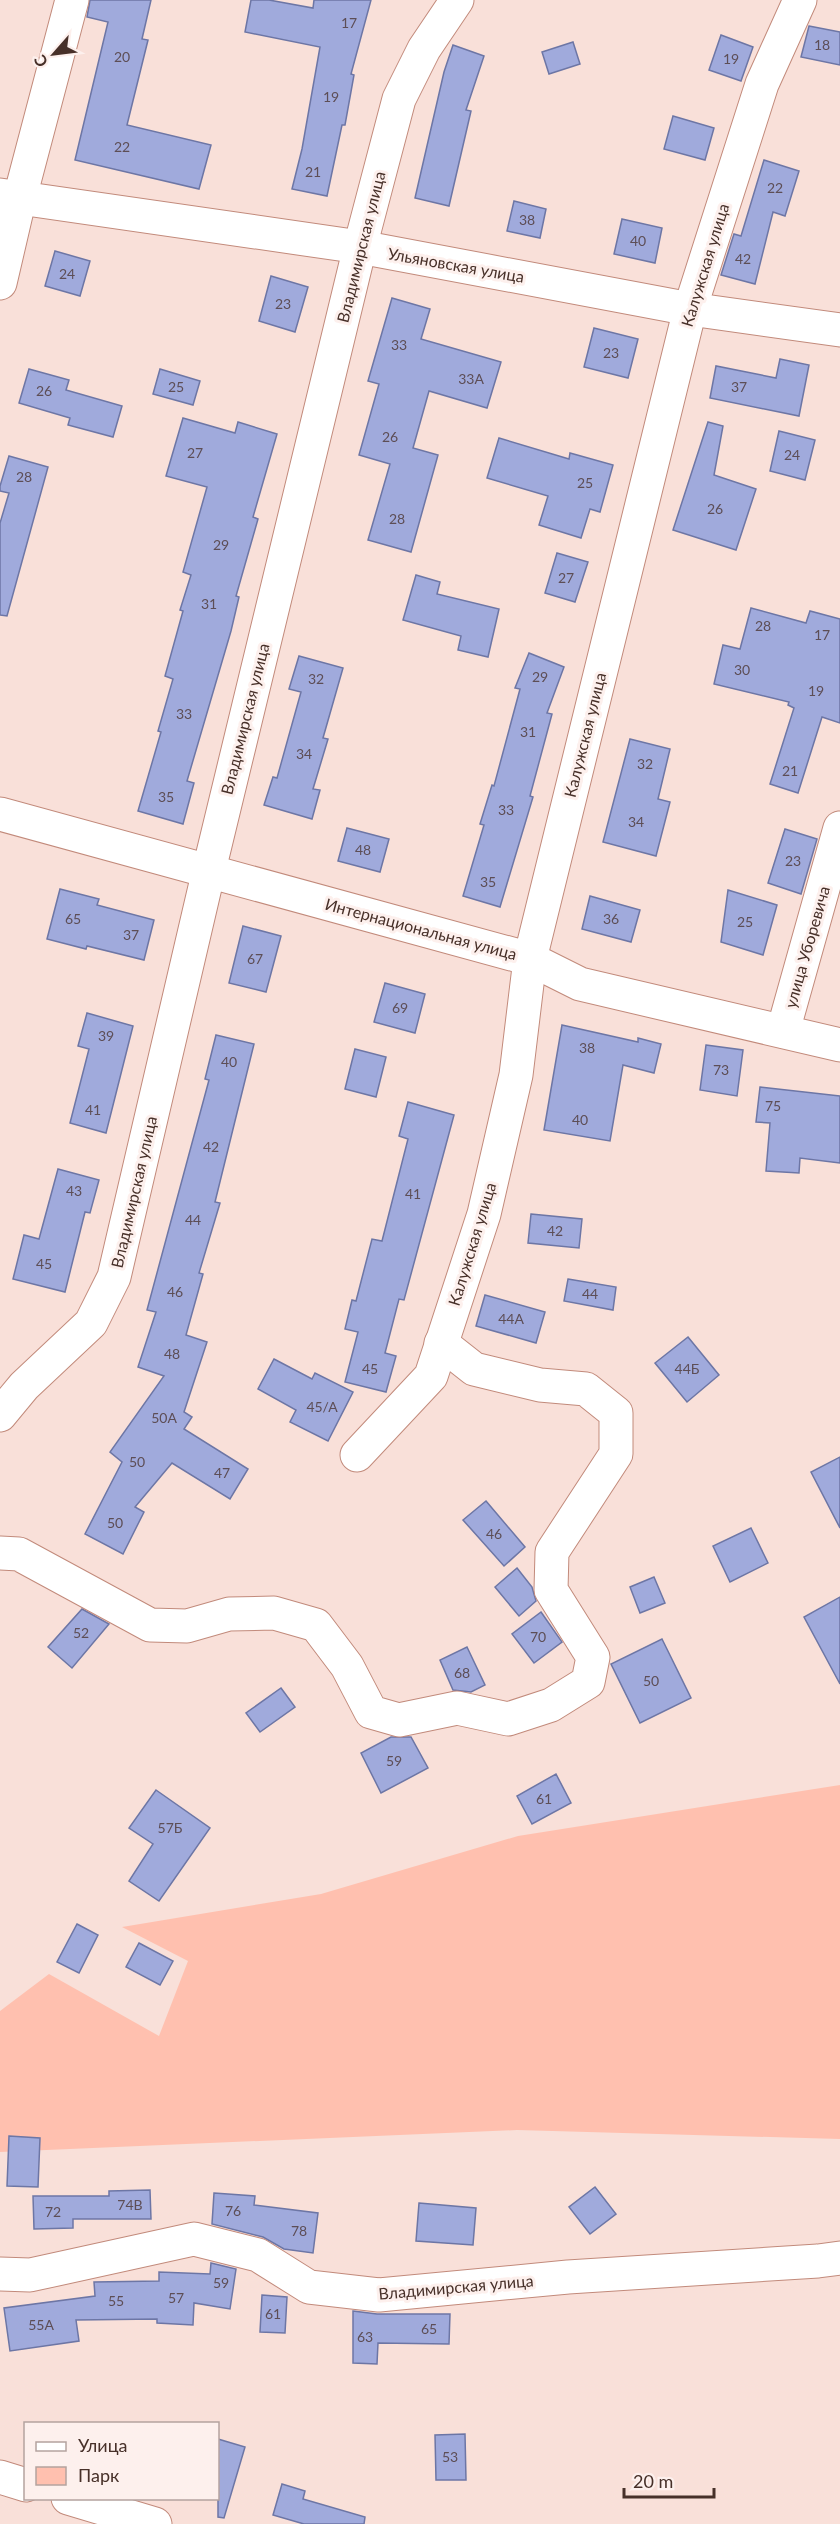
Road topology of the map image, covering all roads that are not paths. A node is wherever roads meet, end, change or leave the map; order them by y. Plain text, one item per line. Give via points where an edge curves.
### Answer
1 (72, 0) edge
2 (457, 0) edge
3 (800, 0) edge
4 (10, 196) edge
5 (360, 248) junction
6 (0, 283) edge
7 (690, 309) junction
8 (840, 330) edge
9 (0, 814) edge
10 (840, 828) edge
11 (209, 870) junction
12 (530, 959) junction
13 (783, 1031) junction
14 (840, 1045) edge
15 (441, 1343) junction
16 (0, 1414) edge
17 (357, 1455) dead end
18 (0, 1553) edge
19 (829, 2260) edge
20 (0, 2274) edge
21 (0, 2477) edge
22 (24, 2485) edge
23 (71, 2500) edge
24 (155, 2524) edge

1 - 4 street
2 - 5 street, Владимирская улица via 424,49 399,99
3 - 7 street, Калужская улица via 762,84
4 - 5 street, Ульяновская улица
4 - 6 street
5 - 7 street, Ульяновская улица
5 - 11 street, Владимирская улица
7 - 8 street, Ульяновская улица
7 - 12 street, Калужская улица
9 - 11 street, Интернациональная улица
10 - 13 street, улица Уборевича
11 - 12 street, Интернациональная улица
11 - 16 street, Владимирская улица via 114,1278 91,1323
12 - 13 street, Интернациональная улица via 579,984
12 - 15 street, Калужская улица via 516,1075 490,1191
13 - 14 street, Интернациональная улица
15 - 17 street, Калужская улица via 431,1376
15 - 18 street via 474,1369 540,1385 586,1389 616,1413 616,1454 552,1552 551,1590 593,1657 588,1682 551,1705 508,1719 457,1708 399,1720 371,1712 347,1666 316,1625 274,1613 229,1614 187,1626 150,1625 19,1554
19 - 20 street, Владимирская улица via 568,2277 379,2295 309,2287 258,2255 194,2239 30,2275
21 - 22 street
23 - 24 street

